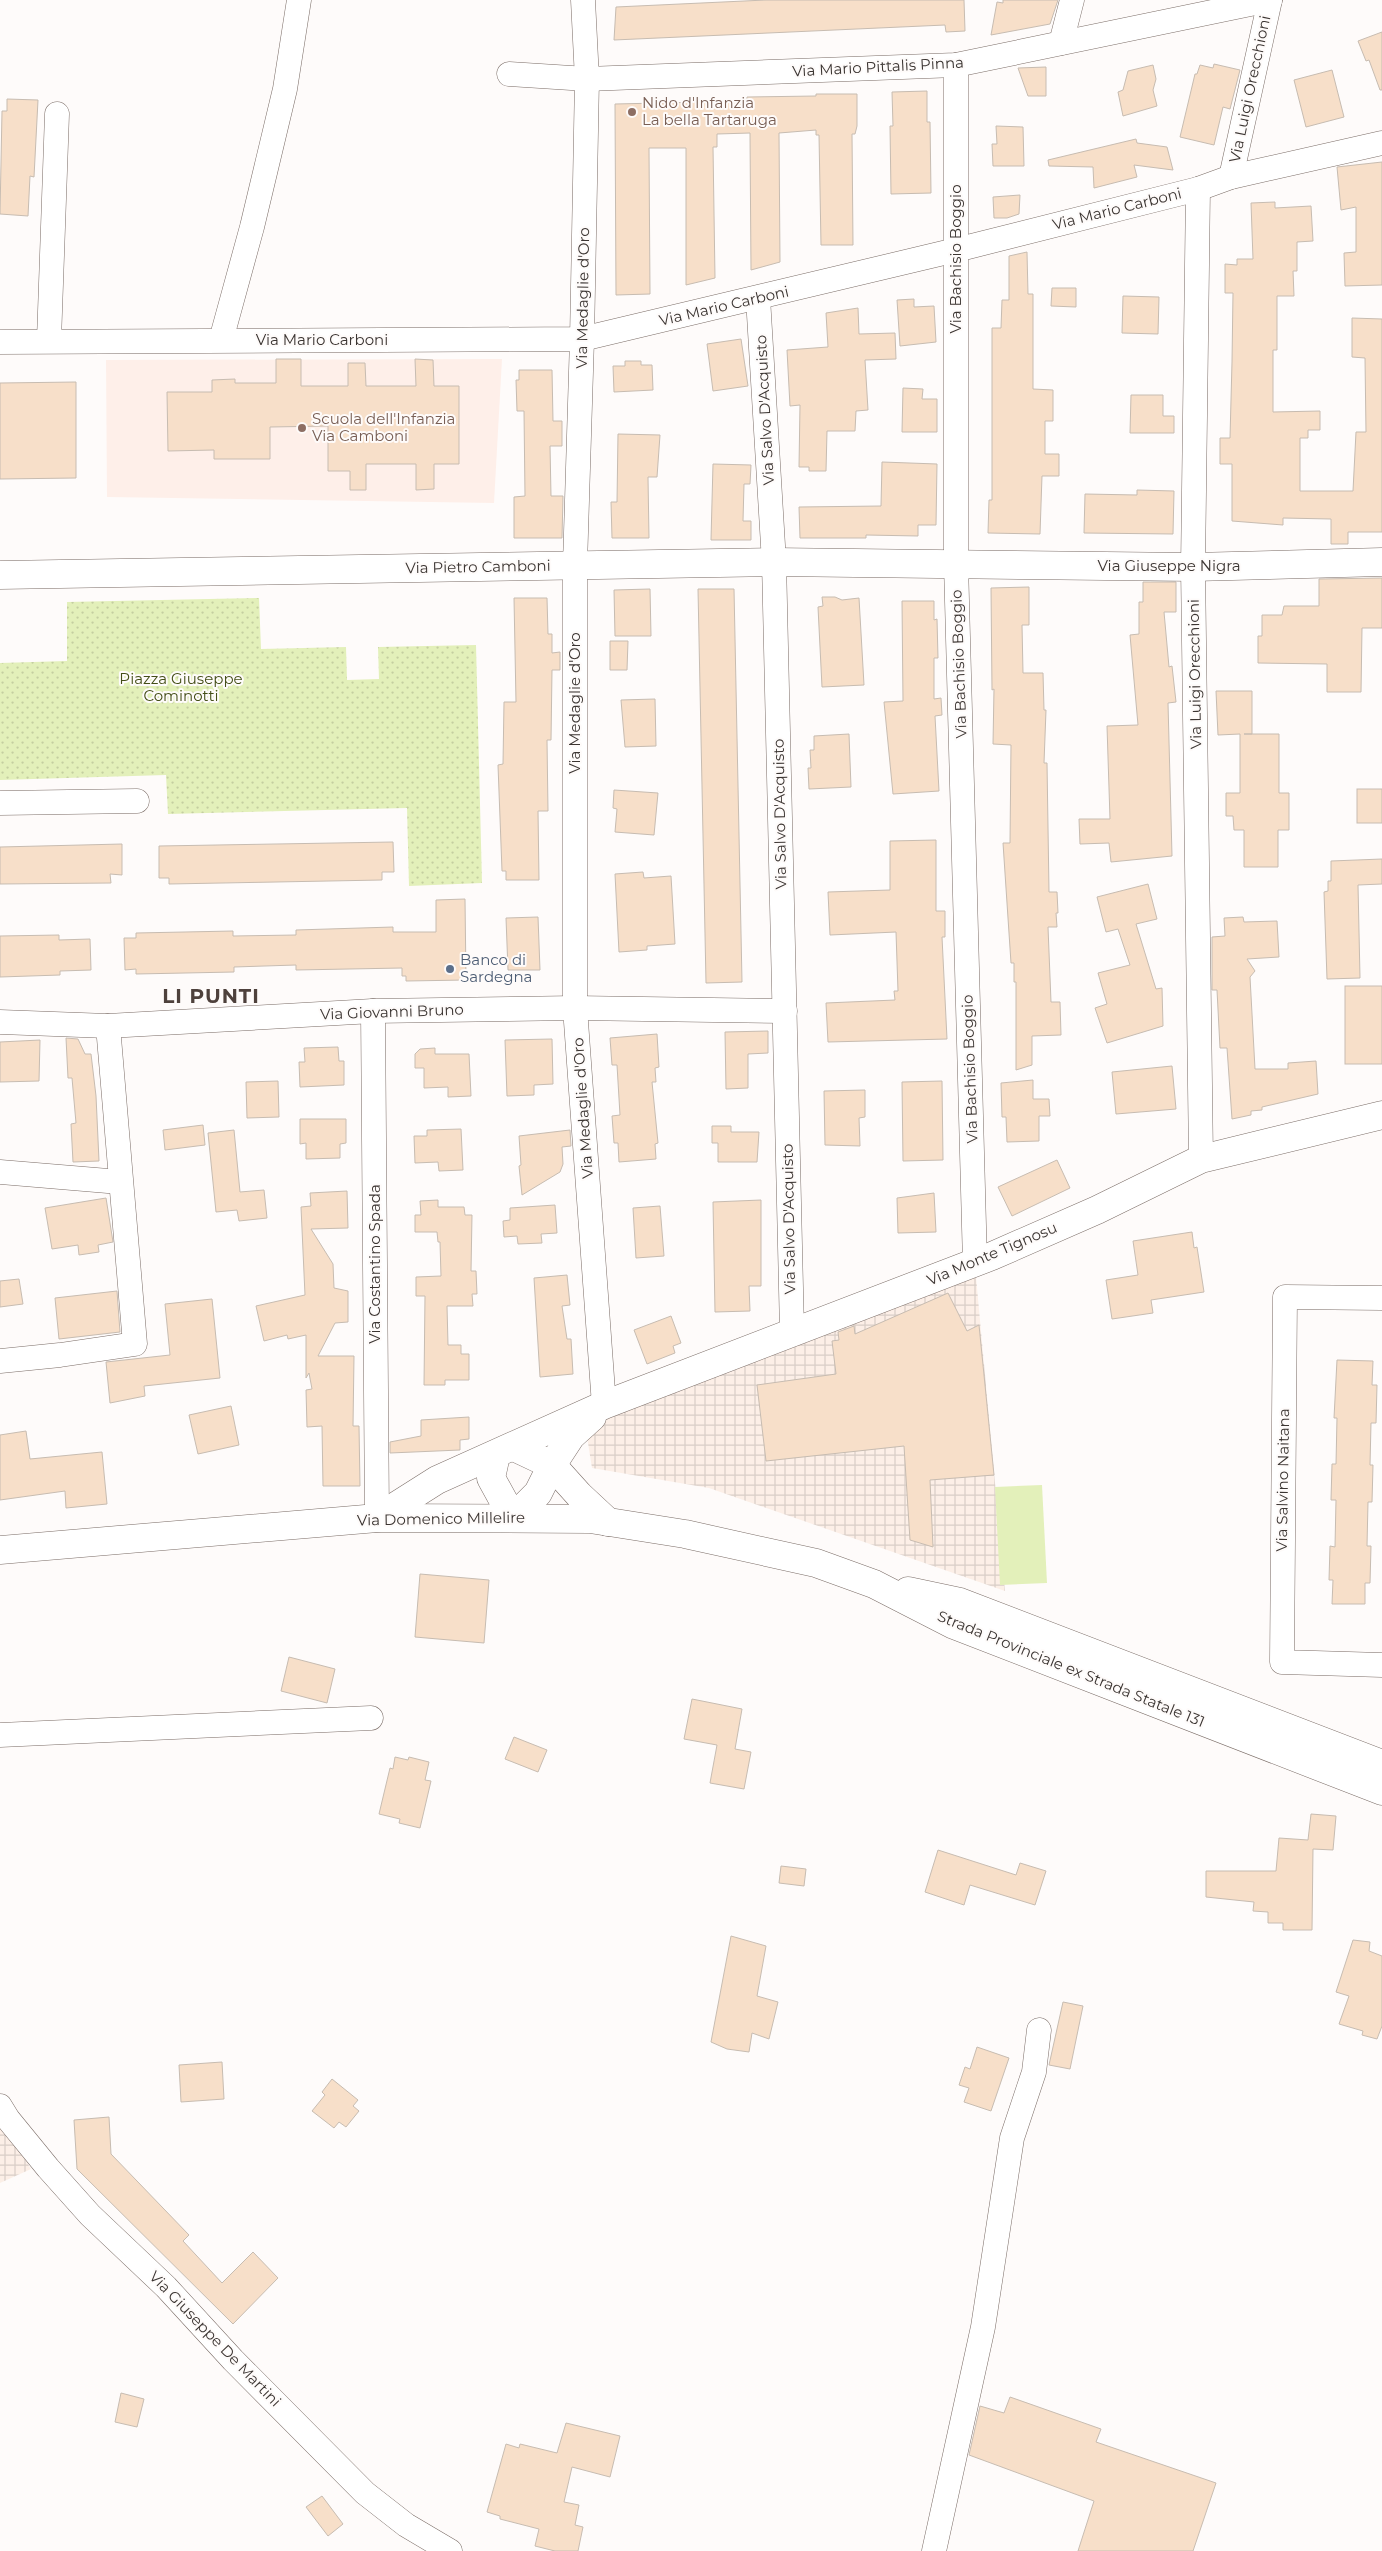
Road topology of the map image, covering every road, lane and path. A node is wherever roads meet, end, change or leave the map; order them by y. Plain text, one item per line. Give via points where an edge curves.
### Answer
1 (299, 0) edge
2 (583, 0) edge
3 (1072, 0) edge
4 (1270, 0) edge
5 (1061, 43) junction
6 (956, 65) junction
7 (509, 74) dead end
8 (587, 79) junction
9 (57, 114) dead end
10 (1382, 143) edge
11 (1231, 177) junction
12 (1198, 189) junction
13 (956, 250) junction
14 (758, 298) junction
15 (582, 339) junction
16 (49, 340) junction
17 (221, 340) junction
18 (0, 342) edge
19 (774, 562) junction
20 (1382, 562) edge
21 (956, 564) junction
22 (575, 566) junction
23 (1193, 567) junction
24 (0, 574) edge
25 (137, 802) dead end
26 (0, 803) edge
27 (575, 1008) junction
28 (373, 1011) junction
29 (785, 1011) junction
30 (0, 1022) edge
31 (108, 1026) junction
32 (1382, 1115) edge
33 (1201, 1159) junction
34 (0, 1172) edge
35 (120, 1182) junction
36 (975, 1262) junction
37 (1382, 1298) edge
38 (1285, 1302) junction
39 (1382, 1311) edge
40 (792, 1331) junction
41 (0, 1361) edge
42 (604, 1405) junction
43 (505, 1451) junction
44 (552, 1465) junction
45 (377, 1518) junction
46 (513, 1518) junction
47 (608, 1522) junction
48 (0, 1550) edge
49 (874, 1584) junction
50 (1382, 1664) edge
51 (371, 1718) dead end
52 (0, 1735) edge
53 (1382, 1764) edge
54 (1382, 1791) edge
55 (1039, 2030) dead end
56 (0, 2106) edge
57 (450, 2551) edge
58 (934, 2551) edge

1 - 17 street via 284,89 252,227
2 - 8 street, Via Medaglie d'Oro
3 - 5 street
4 - 5 street, Via Mario Pittalis Pinna
4 - 11 street, Via Luigi Orecchioni
5 - 6 street, Via Mario Pittalis Pinna
6 - 8 street, Via Mario Pittalis Pinna
6 - 13 street, Via Bachisio Boggio
7 - 8 street, Via Mario Pittalis Pinna
8 - 15 street, Via Medaglie d'Oro
9 - 16 street
10 - 11 street, Via Mario Carboni
11 - 12 street, Via Mario Carboni
12 - 13 street, Via Mario Carboni
12 - 23 street, Via Luigi Orecchioni
13 - 14 street, Via Mario Carboni
13 - 21 street, Via Bachisio Boggio
14 - 15 street, Via Mario Carboni
14 - 19 street, Via Salvo D'Acquisto
15 - 17 street, Via Mario Carboni
15 - 22 street, Via Medaglie d'Oro
16 - 17 street, Via Mario Carboni
16 - 18 street, Via Mario Carboni
19 - 21 street, Via Pietro Camboni
19 - 22 street, Via Pietro Camboni
19 - 29 street, Via Salvo D'Acquisto
20 - 23 street, Via Giuseppe Nigra
21 - 23 street, Via Giuseppe Nigra
21 - 36 street, Via Bachisio Boggio
22 - 24 street, Via Pietro Camboni
22 - 27 street, Via Medaglie d'Oro
23 - 33 street, Via Luigi Orecchioni
25 - 26 street
27 - 28 street, Via Giovanni Bruno
27 - 29 street, Via Giovanni Bruno
27 - 42 street, Via Medaglie d'Oro
28 - 31 street, Via Giovanni Bruno
28 - 45 street, Via Costantino Spada
29 - 40 street, Via Salvo D'Acquisto
30 - 31 street, Via Giovanni Bruno
31 - 35 street
32 - 33 street, Via Monte Tignosu
33 - 36 street, Via Monte Tignosu via 1096,1210
34 - 35 street
35 - 41 street via 135,1344 60,1356
36 - 40 street, Via Monte Tignosu
37 - 38 street
38 - 39 street
38 - 50 street, Via Salvino Naitana via 1282,1662
40 - 42 street, Via Monte Tignosu
42 - 43 street, Via Monte Tignosu
42 - 44 street, Via Monte Tignosu via 571,1436
43 - 44 street
43 - 45 street, Via Monte Tignosu via 437,1480
43 - 46 street via 491,1478
44 - 46 street, Via Monte Tignosu via 538,1493
44 - 47 street
45 - 46 street, Via Domenico Millelire
45 - 48 street, Via Domenico Millelire
46 - 47 street, Via Domenico Millelire
47 - 49 street, Via Domenico Millelire via 685,1534 816,1563
49 - 53 street, Strada Provinciale ex Strada Statale 131 via 960,1602
49 - 54 street, Strada Provinciale ex Strada Statale 131 via 954,1625
51 - 52 street
55 - 58 street via 1034,2072 1012,2138 983,2327
56 - 57 street, Via Giuseppe De Martini via 90,2215 166,2286 233,2360 366,2493 406,2525

